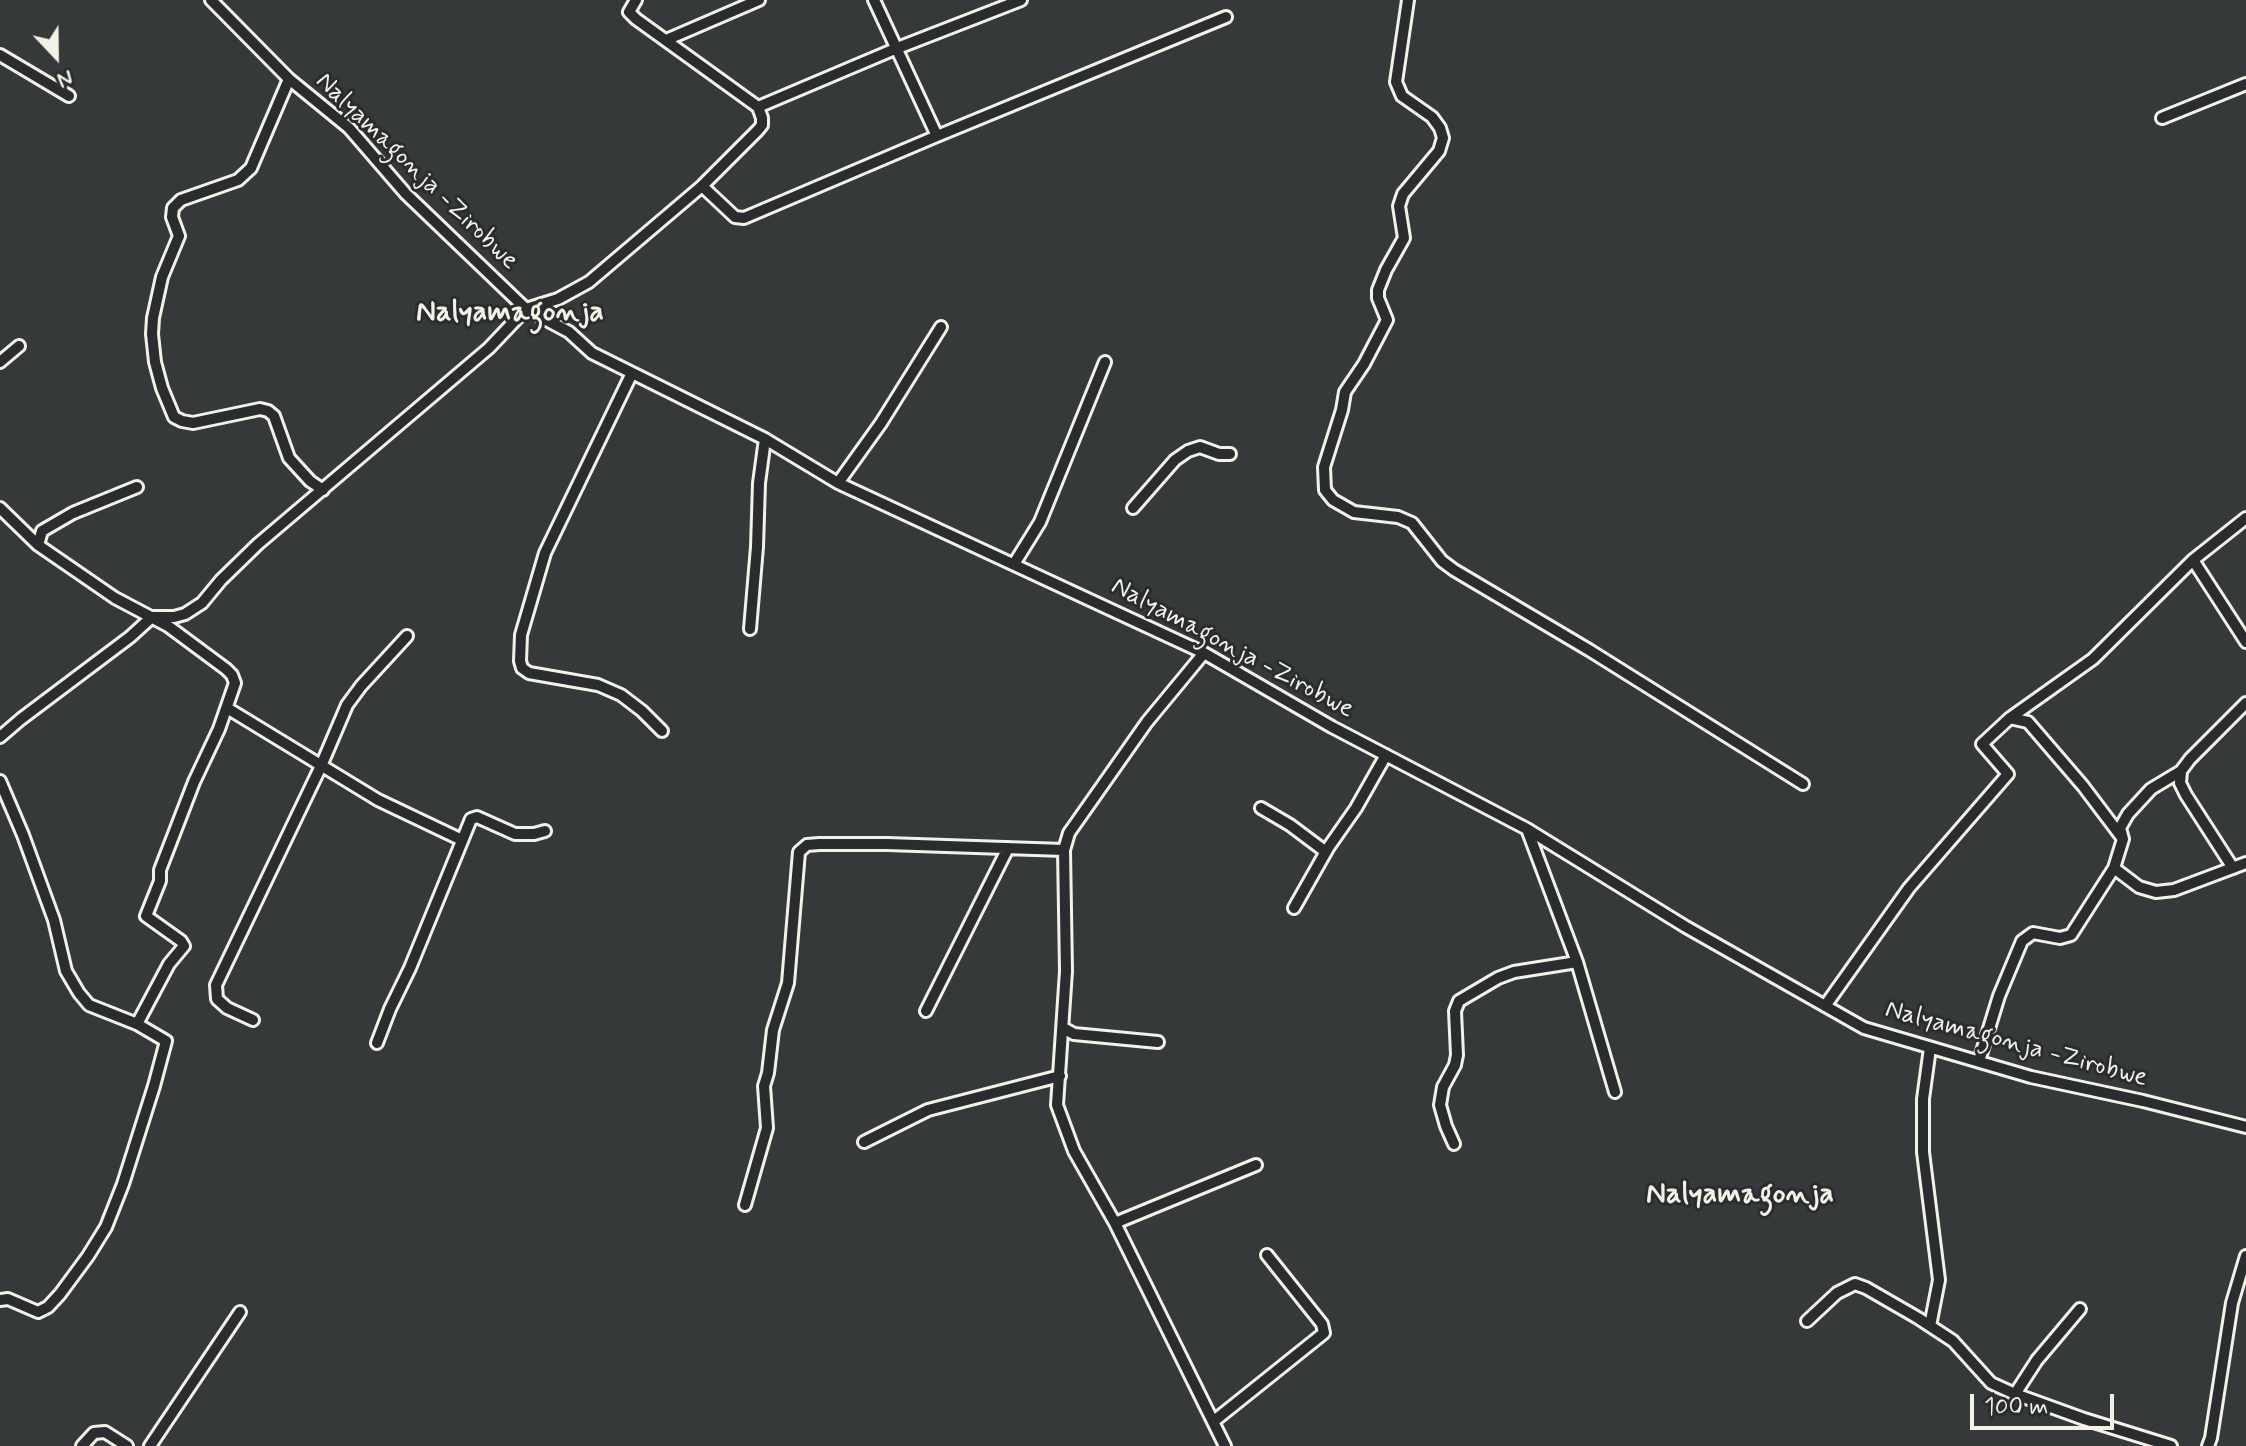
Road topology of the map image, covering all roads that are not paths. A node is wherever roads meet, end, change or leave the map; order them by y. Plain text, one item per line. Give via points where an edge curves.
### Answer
1 (211, 0) edge
2 (636, 0) edge
3 (759, 0) edge
4 (874, 0) edge
5 (1021, 0) edge
6 (1408, 0) edge
7 (1226, 17) dead end
8 (666, 40) junction
9 (895, 49) junction
10 (0, 55) edge
11 (289, 79) junction
12 (2246, 84) edge
13 (69, 96) dead end
14 (758, 107) junction
15 (2162, 118) dead end
16 (937, 136) junction
17 (702, 186) junction
18 (526, 309) junction
19 (941, 327) dead end
20 (19, 346) dead end
21 (0, 362) edge
22 (1105, 362) dead end
23 (632, 373) junction
24 (765, 439) junction
25 (1230, 454) dead end
26 (838, 483) junction
27 (137, 487) dead end
28 (323, 490) junction
29 (0, 508) edge
30 (1133, 508) dead end
31 (2246, 518) edge
32 (38, 545) junction
33 (2193, 560) junction
34 (1014, 564) junction
35 (152, 617) junction
36 (750, 629) dead end
37 (407, 636) dead end
38 (2246, 642) edge
39 (1204, 653) junction
40 (2246, 703) edge
41 (227, 708) junction
42 (2010, 718) junction
43 (662, 731) dead end
44 (0, 737) edge
45 (1386, 755) junction
46 (321, 766) junction
47 (2181, 771) junction
48 (0, 781) edge
49 (1803, 784) dead end
50 (3, 797) edge
51 (1261, 808) dead end
52 (1527, 829) junction
53 (545, 831) dead end
54 (2123, 839) junction
55 (462, 840) junction
56 (1008, 848) junction
57 (1064, 850) junction
58 (1326, 852) junction
59 (2246, 863) edge
60 (2114, 868) junction
61 (2233, 868) junction
62 (1294, 908) dead end
63 (1577, 962) junction
64 (1825, 1006) junction
65 (926, 1011) dead end
66 (253, 1020) dead end
67 (137, 1024) junction
68 (1063, 1028) junction
69 (1158, 1042) dead end
70 (377, 1043) dead end
71 (1930, 1048) junction
72 (1979, 1061) junction
73 (1060, 1076) junction
74 (1615, 1092) dead end
75 (2246, 1127) edge
76 (864, 1142) dead end
77 (1454, 1144) dead end
78 (1256, 1165) dead end
79 (745, 1205) dead end
80 (1115, 1223) junction
81 (1267, 1255) dead end
82 (2246, 1256) edge
83 (0, 1300) edge
84 (2080, 1309) dead end
85 (240, 1312) dead end
86 (1807, 1321) dead end
87 (1930, 1326) junction
88 (2015, 1394) junction
89 (1214, 1421) junction
90 (82, 1446) edge
91 (127, 1446) edge
92 (150, 1446) edge
93 (1225, 1446) edge
94 (2171, 1446) edge
95 (2208, 1446) edge

1 - 11 street, Nalyamagonja -Zirobwe
2 - 8 street via 629,12
3 - 8 street
4 - 9 street
5 - 9 street
6 - 49 street via 1396,82 1402,96 1432,117 1443,138 1439,151 1403,194 1399,206 1404,238 1378,290 1387,320 1345,392 1324,467 1325,490 1354,512 1412,523 1454,570
7 - 16 street
8 - 14 street
9 - 14 street
9 - 16 street
10 - 13 street
11 - 18 street, Nalyamagonja -Zirobwe via 349,128 406,194
11 - 28 street via 251,168 238,180 181,200 173,208 179,236 162,277 152,334 155,362 174,417 193,423 268,411 289,458
12 - 15 street
14 - 17 street via 762,125
16 - 17 street via 744,218 735,217
17 - 18 street via 589,282
18 - 23 street, Nalyamagonja -Zirobwe
18 - 28 street via 489,348
19 - 26 street
20 - 21 street
22 - 34 street via 1040,522
23 - 24 street, Nalyamagonja -Zirobwe
23 - 43 street via 545,553 521,635 520,661 529,673 598,685 621,695
24 - 26 street, Nalyamagonja -Zirobwe
24 - 36 street
25 - 30 street via 1200,447 1188,451
26 - 34 street, Nalyamagonja -Zirobwe
27 - 32 street via 52,525 42,531
28 - 35 street via 258,544 202,603 185,614
29 - 32 street
31 - 33 street
32 - 35 street
33 - 38 street
33 - 42 street via 2093,659
34 - 39 street, Nalyamagonja -Zirobwe
35 - 41 street via 232,675 235,683
35 - 44 street
37 - 46 street via 347,705
39 - 45 street, Nalyamagonja -Zirobwe
39 - 57 street via 1114,768 1069,833
40 - 47 street
41 - 46 street
41 - 67 street via 146,916 184,946
42 - 54 street via 2028,722
42 - 64 street via 1982,744 2008,774 1909,888
45 - 52 street, Nalyamagonja -Zirobwe
45 - 58 street
46 - 55 street
46 - 66 street via 216,985 217,999
47 - 54 street via 2139,800 2120,828
47 - 61 street via 2186,795
48 - 50 street
50 - 67 street via 54,920 66,971 89,1005
51 - 58 street
52 - 63 street
52 - 64 street, Nalyamagonja -Zirobwe
53 - 55 street via 515,834 474,817
54 - 60 street
55 - 70 street
56 - 57 street
56 - 65 street
56 - 79 street via 819,844 799,852 788,983 764,1086 767,1128
57 - 68 street
58 - 62 street
59 - 61 street
60 - 61 street via 2139,887 2156,892
60 - 72 street via 2071,935 2033,933 2022,941
63 - 74 street
63 - 77 street via 1514,972 1459,1001 1457,1055 1440,1105
64 - 71 street, Nalyamagonja -Zirobwe via 1864,1028
67 - 83 street via 166,1041 106,1227 48,1307 38,1312
68 - 69 street via 1074,1034
68 - 73 street
71 - 72 street, Nalyamagonja -Zirobwe
71 - 87 street via 1923,1152 1939,1280
72 - 75 street, Nalyamagonja -Zirobwe
73 - 76 street via 928,1110
73 - 80 street via 1057,1105 1065,1127
78 - 80 street
80 - 89 street
81 - 89 street via 1324,1333
82 - 95 street via 2232,1303
84 - 88 street
85 - 92 street
86 - 87 street via 1855,1284
87 - 88 street via 1953,1341 1991,1383
88 - 94 street
89 - 93 street
90 - 91 street via 94,1433 105,1432

